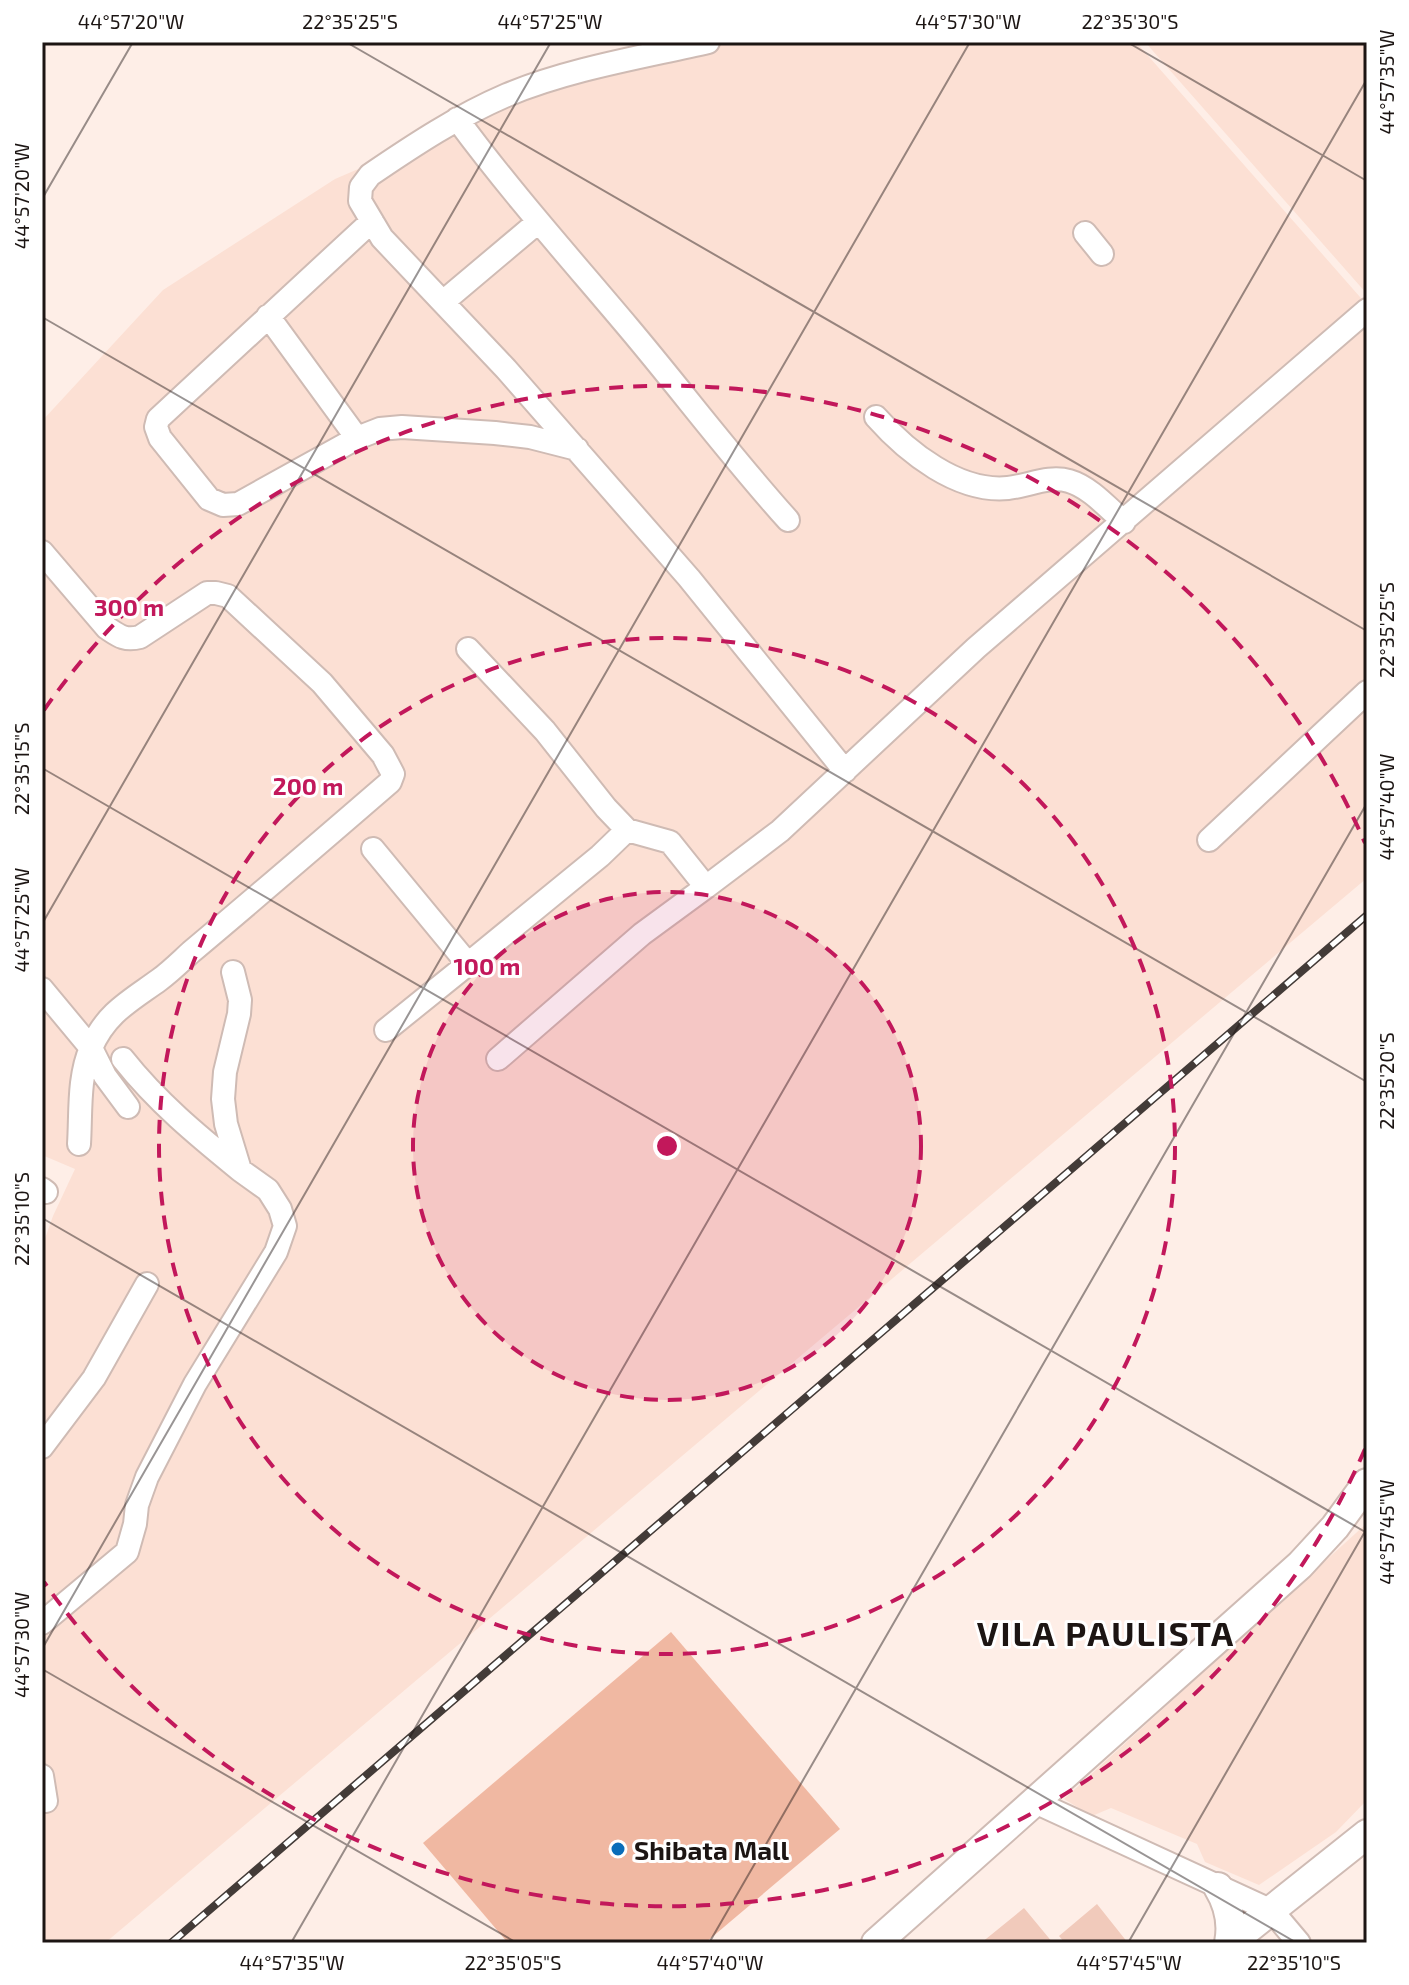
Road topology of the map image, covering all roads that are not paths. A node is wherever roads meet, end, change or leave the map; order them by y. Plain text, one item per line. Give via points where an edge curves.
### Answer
1 (708, 42) edge
2 (457, 119) junction
3 (372, 221) junction
4 (538, 222) junction
5 (1085, 233) dead end
6 (1102, 254) dead end
7 (443, 302) junction
8 (1367, 310) edge
9 (268, 316) junction
10 (876, 417) dead end
11 (357, 438) junction
12 (577, 449) junction
13 (788, 520) dead end
14 (1124, 522) junction
15 (42, 552) edge
16 (468, 649) dead end
17 (1367, 692) edge
18 (845, 771) junction
19 (627, 830) junction
20 (1209, 840) dead end
21 (373, 849) dead end
22 (706, 887) junction
23 (468, 964) junction
24 (233, 972) dead end
25 (42, 989) edge
26 (386, 1030) dead end
27 (91, 1048) junction
28 (123, 1059) dead end
29 (498, 1059) dead end
30 (128, 1107) dead end
31 (79, 1144) dead end
32 (240, 1170) junction
33 (147, 1284) dead end
34 (42, 1447) edge
35 (1367, 1483) edge
36 (42, 1623) edge
37 (42, 1776) edge
38 (46, 1801) dead end
39 (1035, 1802) junction
40 (1367, 1834) edge
41 (1218, 1887) junction
42 (1272, 1911) junction
43 (876, 1943) edge
44 (1229, 1943) edge
45 (1299, 1943) edge

1 - 2 street via 550,80
2 - 3 street via 370,175 361,187 360,201
2 - 4 street
3 - 7 street
3 - 9 street
4 - 7 street
4 - 13 street
5 - 6 street
7 - 12 street
8 - 14 street
9 - 11 street
9 - 11 street via 166,409 156,427 160,438 209,499 223,505 238,504
10 - 14 street via 912,453 967,482 995,489 1069,481
11 - 12 street via 380,429 455,429 530,437
12 - 18 street
14 - 18 street via 976,648
15 - 27 street via 120,637 140,637 207,593 228,596 322,683 393,774 390,782 158,980 125,1002
16 - 19 street
17 - 20 street
18 - 22 street via 780,831
19 - 22 street via 670,842
19 - 23 street
21 - 23 street
22 - 29 street via 642,934
23 - 26 street
24 - 32 street via 239,1014 223,1099
25 - 27 street
27 - 30 street
27 - 31 street via 82,1081
28 - 32 street via 179,1121
32 - 36 street via 268,1190 280,1209 285,1226 276,1252 195,1384 147,1477 127,1552
33 - 34 street via 94,1378
35 - 39 main road via 1300,1565
37 - 38 street
39 - 41 street
39 - 43 main road
40 - 42 main road
41 - 42 street
41 - 44 main road via 1229,1910
42 - 44 main road
42 - 45 street

